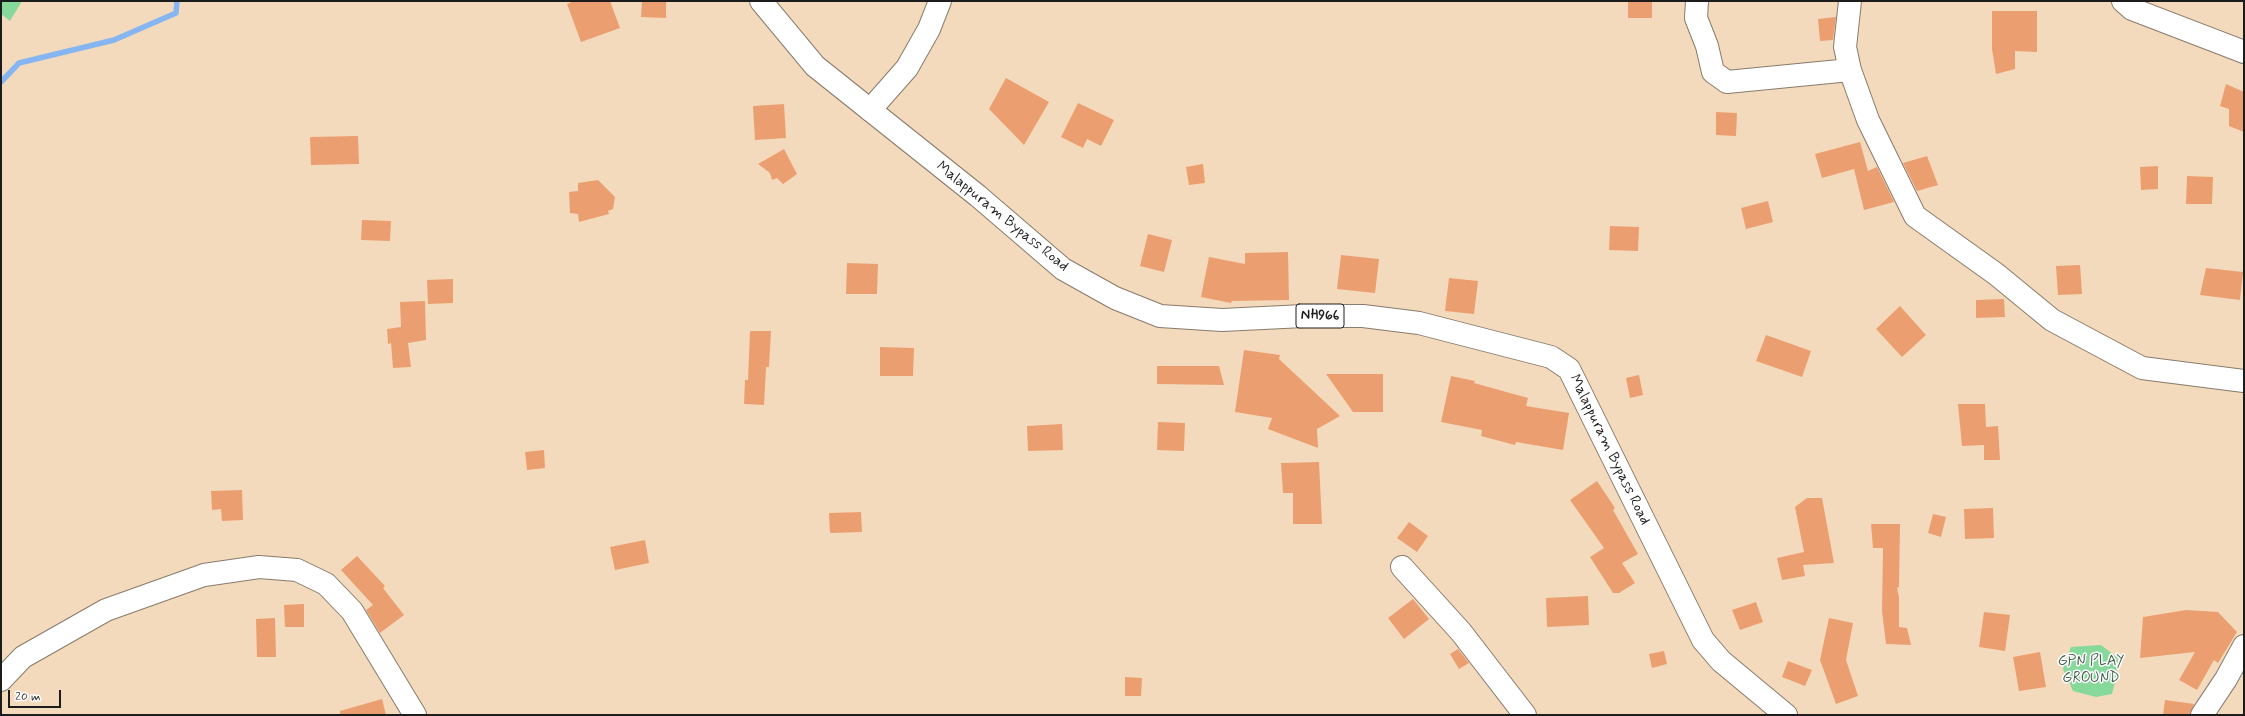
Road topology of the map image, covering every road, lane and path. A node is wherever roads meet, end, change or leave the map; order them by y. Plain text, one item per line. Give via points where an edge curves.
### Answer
1 (761, 1) edge
2 (940, 1) edge
3 (1697, 1) edge
4 (1850, 1) edge
5 (2123, 1) edge
6 (2244, 52) edge
7 (1850, 70) junction
8 (870, 110) junction
9 (2244, 381) edge
10 (1402, 568) dead end
11 (2242, 655) edge
12 (1, 680) edge
13 (415, 715) edge
14 (1525, 715) edge
15 (1786, 715) edge
16 (2202, 715) edge

1 - 8 main road, Malappuram Bypass Road / NH966 via 815,66
2 - 8 main road via 930,29 907,68
3 - 7 main road via 1696,18 1707,46 1713,72 1727,82
4 - 7 main road via 1845,46
5 - 6 main road via 2132,9
7 - 9 main road via 1868,120 1914,216 1996,274 2052,320 2127,361 2142,368
8 - 15 main road, Malappuram Bypass Road / NH966 via 978,196 1063,269 1115,298 1160,316 1222,320 1363,316 1419,323 1551,357 1570,369 1703,640 1721,660
10 - 14 main road via 1461,632
11 - 16 main road
12 - 13 main road via 23,657 106,610 204,575 259,567 297,570 326,584 352,611

